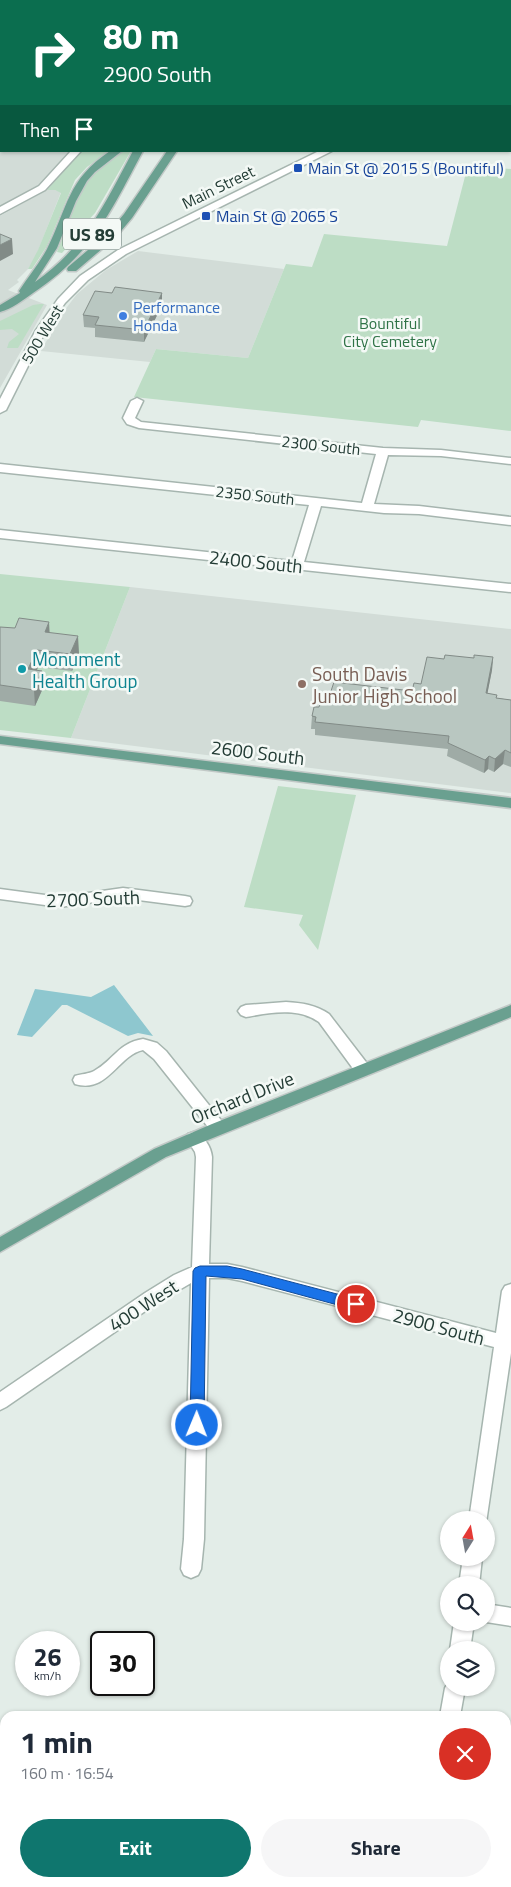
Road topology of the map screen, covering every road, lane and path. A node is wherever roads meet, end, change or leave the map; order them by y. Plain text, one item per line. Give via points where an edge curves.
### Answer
1 (75, 152) edge
2 (116, 152) edge
3 (137, 152) edge
4 (171, 152) edge
5 (325, 152) edge
6 (0, 212) edge
7 (122, 252) joint
8 (21, 297) junction
9 (0, 309) edge
10 (137, 400) dead end
11 (0, 410) edge
12 (383, 451) junction
13 (511, 461) edge
14 (0, 468) edge
15 (316, 502) junction
16 (367, 507) junction
17 (511, 521) edge
18 (0, 534) edge
19 (297, 566) junction
20 (511, 588) edge
21 (0, 740) edge
22 (511, 803) edge
23 (0, 894) edge
24 (185, 901) dead end
25 (246, 1011) dead end
26 (511, 1011) edge
27 (363, 1070) junction
28 (81, 1080) dead end
29 (218, 1128) junction
30 (194, 1138) junction
31 (0, 1245) edge
32 (200, 1271) junction
33 (511, 1291) edge
34 (504, 1342) junction
35 (506, 1368) edge
36 (0, 1402) edge
37 (480, 1511) edge
38 (191, 1569) dead end
39 (495, 1615) edge
40 (511, 1618) edge
41 (453, 1696) edge
42 (451, 1711) edge

1 - 6 street via 42,188
2 - 8 main road via 92,168 76,188 55,242
3 - 8 main road, 500 West / US 89 via 83,246 50,277
4 - 8 main road via 112,235 57,282
5 - 7 street, Main Street
7 - 11 street, 500 West via 79,283 56,308
8 - 9 main road, US 89
10 - 12 street, 2300 South via 129,418 131,422 153,427
12 - 13 street, 2300 South via 441,453
12 - 16 street
14 - 15 street, 2350 South
15 - 16 street, 2350 South
15 - 19 street
16 - 17 street, 2350 South
18 - 19 street, 2400 South
19 - 20 street, 2400 South
21 - 22 main road, 2600 South
23 - 24 street, 2700 South via 60,902 123,893
25 - 27 street via 289,1008 318,1013
26 - 27 main road, Orchard Drive
27 - 29 main road, Orchard Drive
28 - 29 street via 98,1076 128,1049 149,1047 160,1055
29 - 30 main road, Orchard Drive
30 - 31 main road, Orchard Drive via 142,1162
30 - 32 street, 400 West via 204,1157
32 - 34 street, 2900 South via 242,1274
32 - 36 street, 400 West via 151,1298
32 - 38 street
33 - 34 street
34 - 35 street
35 - 37 street
39 - 40 street
41 - 42 street

